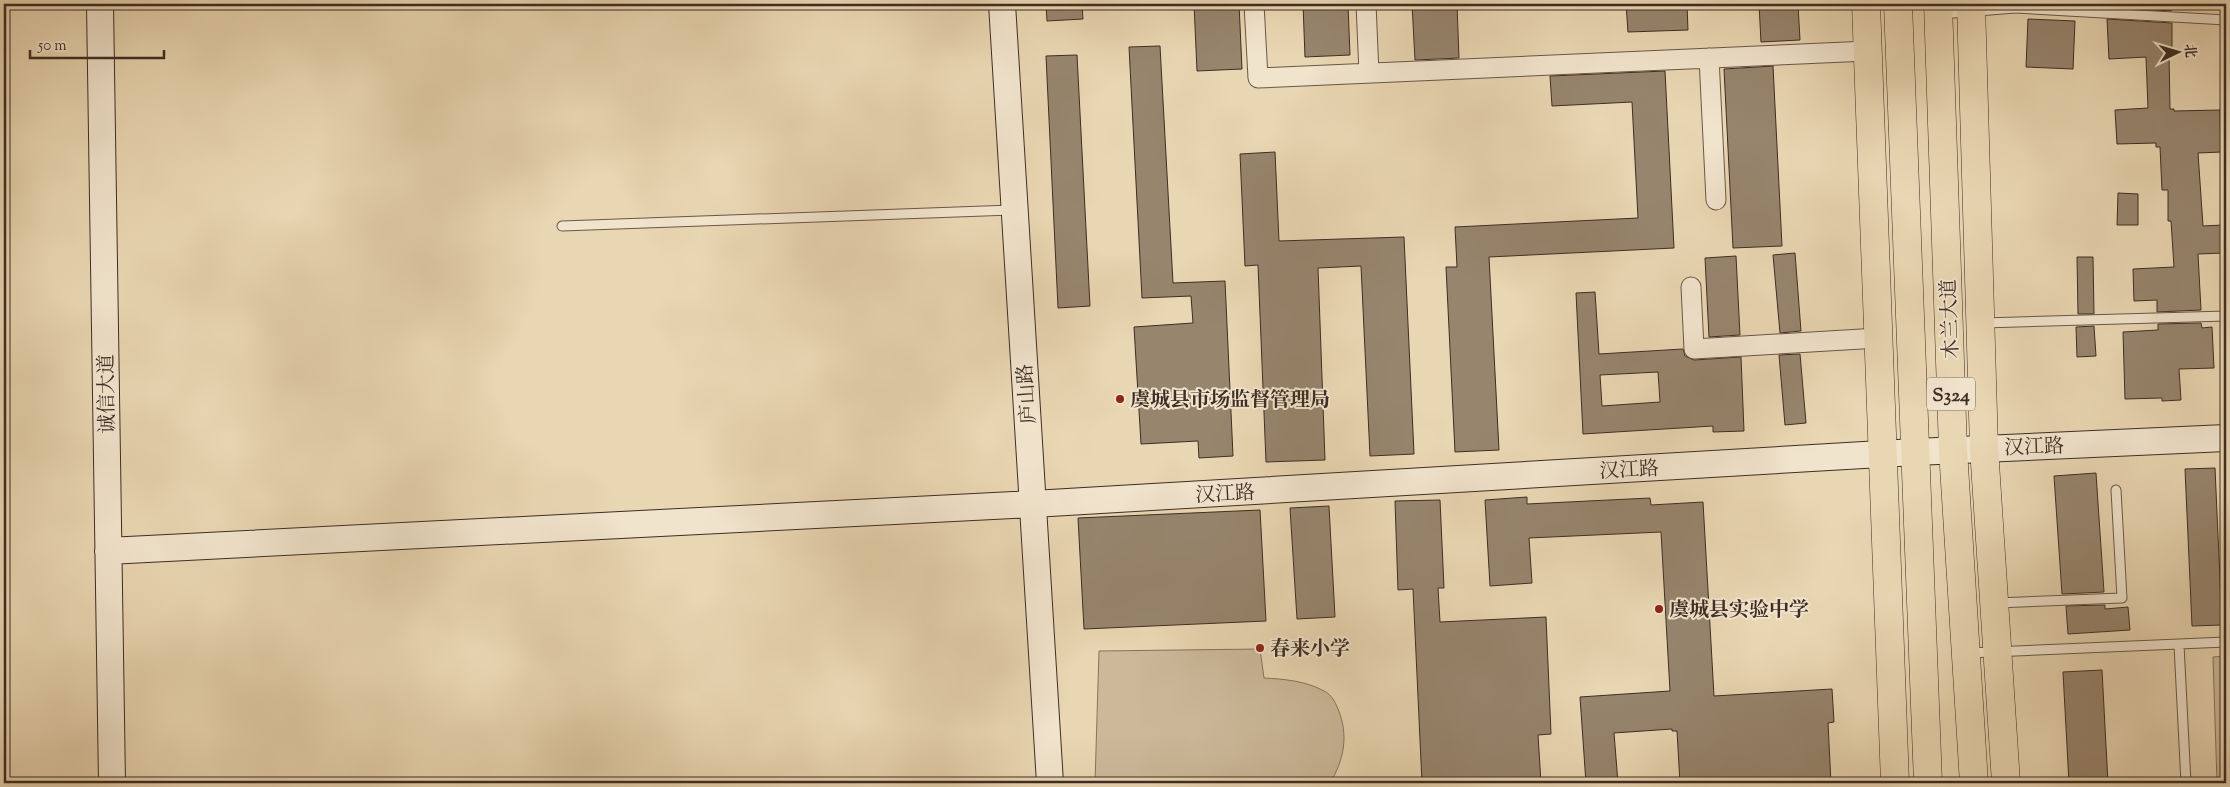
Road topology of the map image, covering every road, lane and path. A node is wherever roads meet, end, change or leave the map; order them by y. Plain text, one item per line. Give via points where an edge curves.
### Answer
1 (100, 4) edge
2 (1002, 4) edge
3 (1254, 4) edge
4 (1366, 4) edge
5 (1866, 4) edge
6 (1898, 4) edge
7 (1971, 8) edge
8 (1938, 9) edge
9 (2226, 20) edge
10 (1868, 51) junction
11 (1709, 58) junction
12 (1369, 73) junction
13 (1716, 200) dead end
14 (1014, 210) junction
15 (562, 226) dead end
16 (1691, 287) dead end
17 (2226, 316) edge
18 (1980, 323) junction
19 (1878, 338) junction
20 (2226, 438) edge
21 (1984, 448) junction
22 (1953, 450) junction
23 (1915, 452) junction
24 (1882, 454) junction
25 (2116, 490) dead end
26 (1032, 504) junction
27 (108, 551) junction
28 (1996, 603) junction
29 (2226, 642) edge
30 (2179, 645) junction
31 (1999, 652) junction
32 (1967, 653) junction
33 (112, 771) edge
34 (1050, 783) edge
35 (1895, 783) edge
36 (1928, 783) edge
37 (1974, 783) edge
38 (2006, 783) edge
39 (2186, 783) edge

1 - 27 street, 诚信大道
2 - 14 street, 庐山路
3 - 12 street via 1258,78
4 - 12 street
5 - 10 main road
6 - 23 main road, 木兰大道 / S324
7 - 8 lane
7 - 9 lane
7 - 18 main road
8 - 22 main road, 木兰大道 / S324
10 - 11 street
10 - 19 main road
11 - 12 street
11 - 13 street
14 - 15 lane
14 - 26 street, 庐山路
16 - 19 street via 1694,349
17 - 18 lane
18 - 21 main road
19 - 24 main road
20 - 21 street, 汉江路
21 - 22 street, 汉江路
21 - 28 main road
22 - 23 street, 汉江路
22 - 32 main road, 木兰大道 / S324
23 - 24 street, 汉江路
23 - 36 main road, 木兰大道 / S324
24 - 26 street, 汉江路
24 - 35 main road
25 - 28 lane via 2122,598
26 - 27 street, 汉江路
26 - 34 street, 庐山路
27 - 33 street, 诚信大道
28 - 31 main road
29 - 30 lane
30 - 31 lane
30 - 39 lane
31 - 32 lane
31 - 38 main road
32 - 37 main road, 木兰大道 / S324

